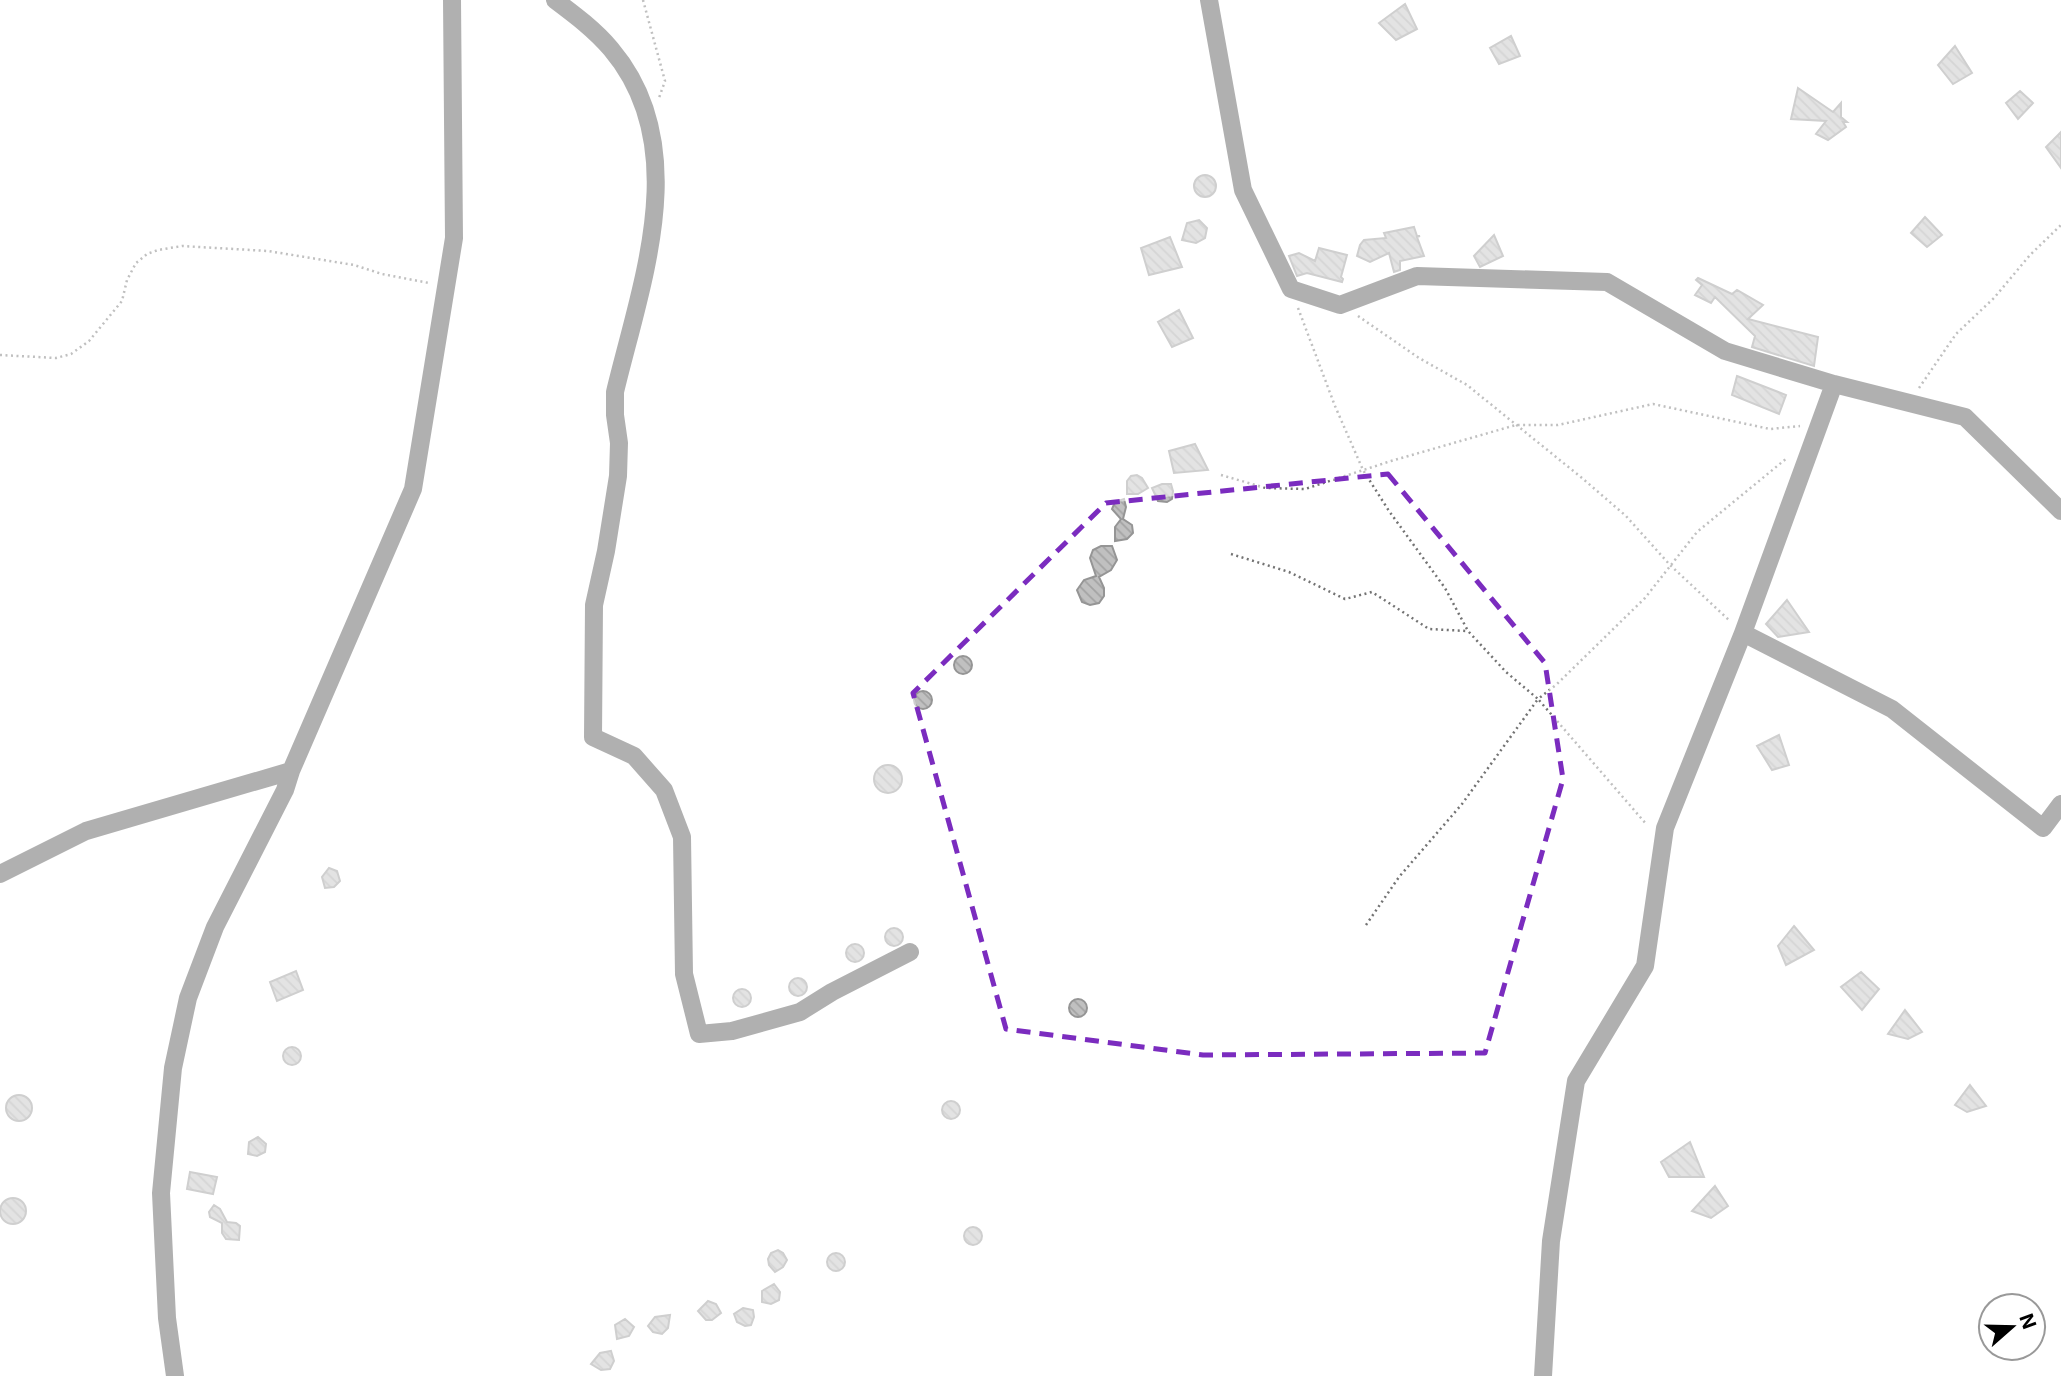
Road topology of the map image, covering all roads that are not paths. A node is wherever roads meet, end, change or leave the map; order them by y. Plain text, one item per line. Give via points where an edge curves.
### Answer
1 (452, 0) edge
2 (555, 0) edge
3 (1209, 0) edge
4 (1834, 384) junction
5 (2061, 510) edge
6 (1743, 633) junction
7 (291, 771) junction
8 (2061, 804) edge
9 (0, 874) edge
10 (910, 952) dead end
11 (175, 1376) edge
12 (1543, 1376) edge

1 - 7 street via 454,238 413,489
2 - 10 street via 612,50 635,84 650,123 656,163 653,232 615,392 618,476 594,605 593,737 634,756 664,790 682,837 684,974 699,1034 732,1031 800,1012
3 - 4 street via 1243,190 1291,289 1340,305 1417,276 1607,282 1725,351
4 - 5 street via 1965,417
4 - 6 street
6 - 8 street via 1892,709 2043,828
6 - 12 street via 1665,828 1645,966 1576,1081 1551,1241
7 - 9 street via 86,831
7 - 11 street via 215,927 188,998 173,1069 161,1193 167,1318

